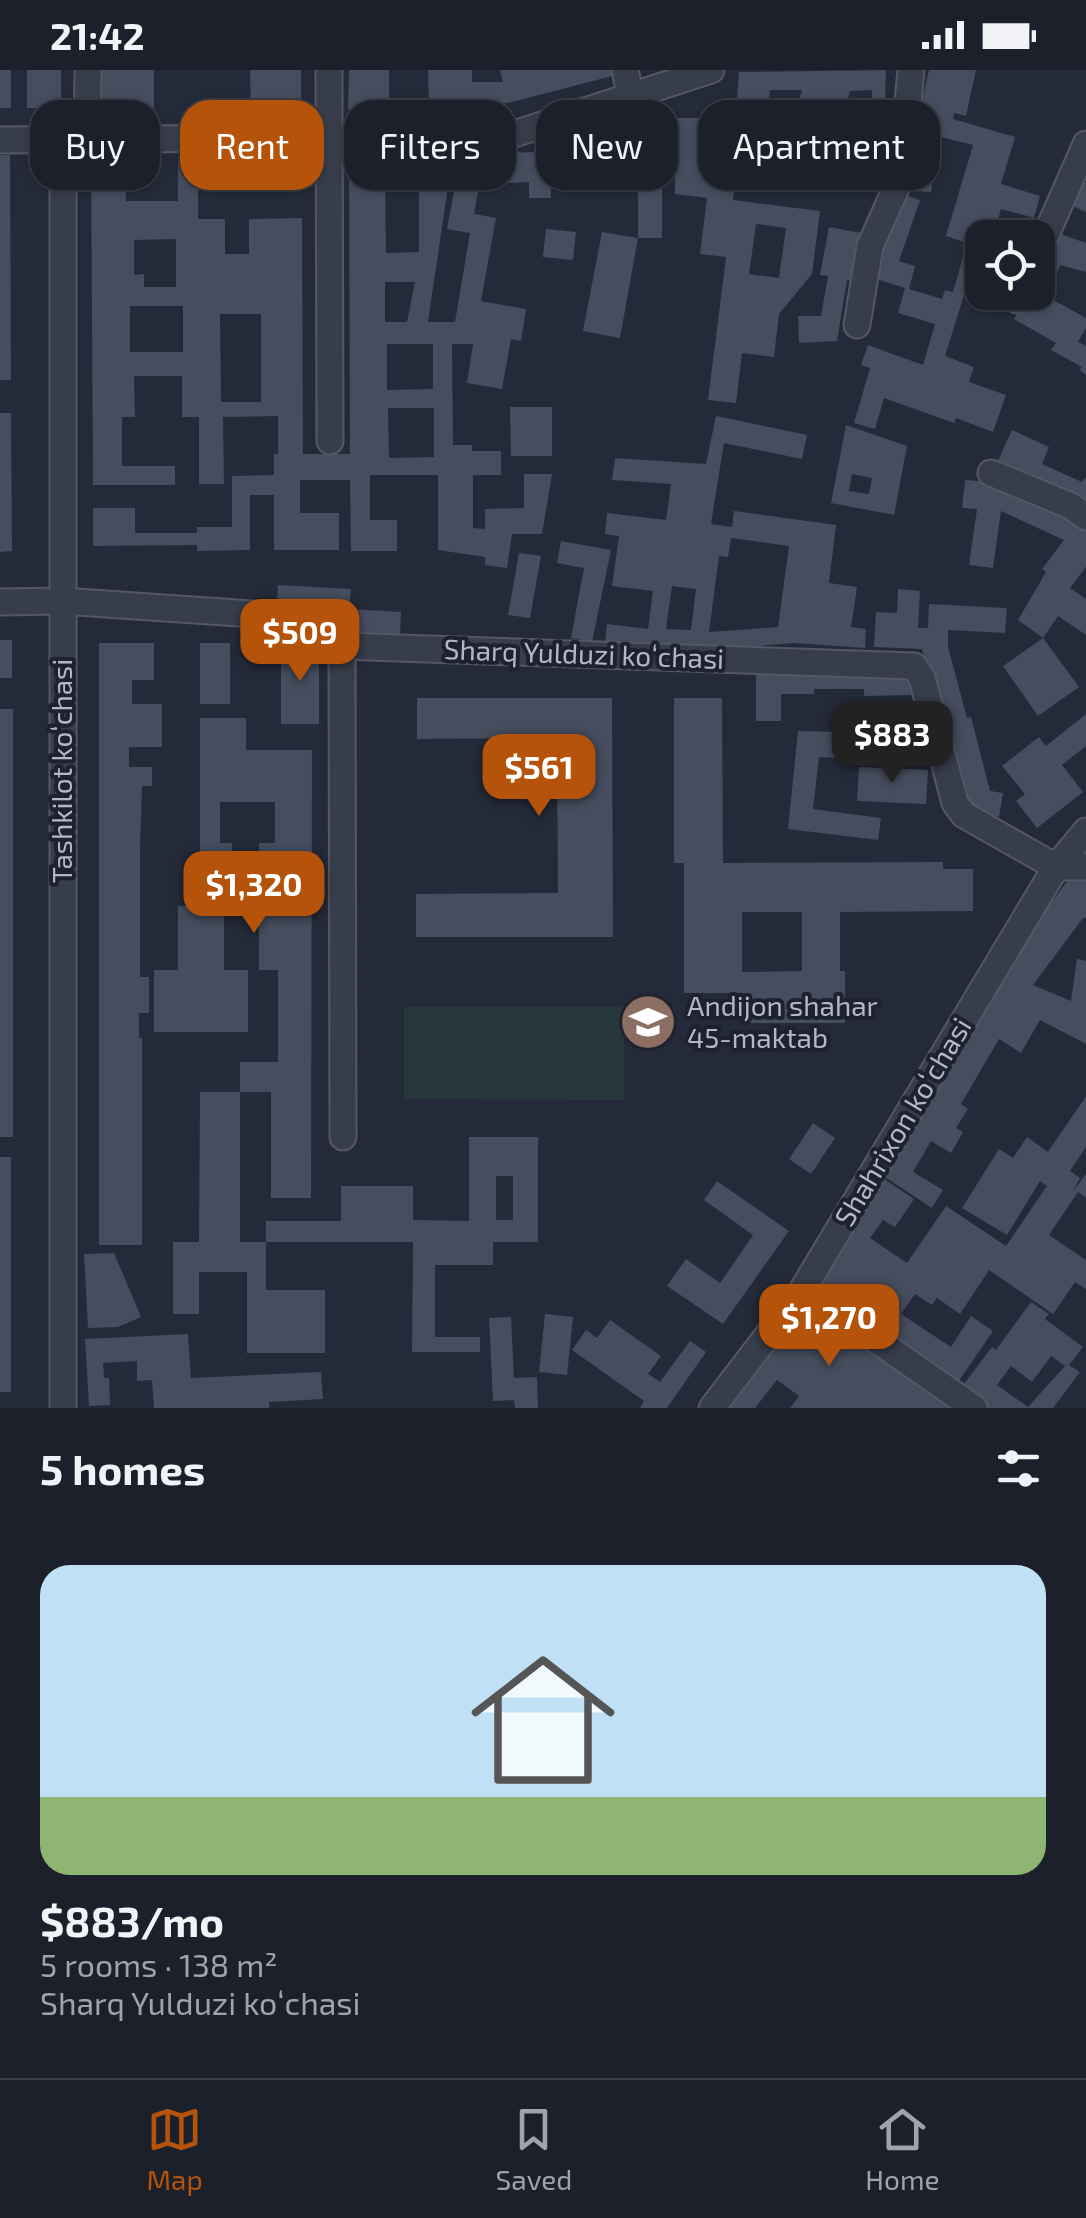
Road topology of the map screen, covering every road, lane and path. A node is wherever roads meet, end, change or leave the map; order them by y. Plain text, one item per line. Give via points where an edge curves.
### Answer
1 (88, 70) edge
2 (329, 70) edge
3 (625, 70) edge
4 (712, 70) edge
5 (910, 70) edge
6 (631, 98) junction
7 (88, 100) edge
8 (0, 140) edge
9 (30, 140) edge
10 (160, 140) edge
11 (329, 140) junction
12 (1086, 144) edge
13 (63, 190) edge
14 (1053, 220) edge
15 (856, 325) dead end
16 (330, 442) dead end
17 (991, 473) dead end
18 (1086, 517) edge
19 (62, 601) junction
20 (0, 602) edge
21 (342, 646) junction
22 (1086, 831) edge
23 (1086, 866) edge
24 (1056, 867) junction
25 (343, 1137) dead end
26 (803, 1289) junction
27 (63, 1408) edge
28 (712, 1408) edge
29 (974, 1408) edge

1 - 7 street
2 - 11 street
3 - 6 street
4 - 6 street
5 - 15 street via 901,177 870,246
6 - 11 street via 508,136
8 - 9 street
10 - 11 street
11 - 16 street
12 - 14 street
13 - 19 street, Tashkilot koʻchasi
17 - 18 street
19 - 20 street
19 - 21 street via 312,618
19 - 27 street, Tashkilot koʻchasi
21 - 24 street, Sharq Yulduzi koʻchasi via 914,666 955,803 964,815
21 - 25 street
22 - 24 street, Shahrixon koʻchasi
23 - 24 street
24 - 26 street, Shahrixon koʻchasi
26 - 28 street, Shahrixon koʻchasi
26 - 29 street

